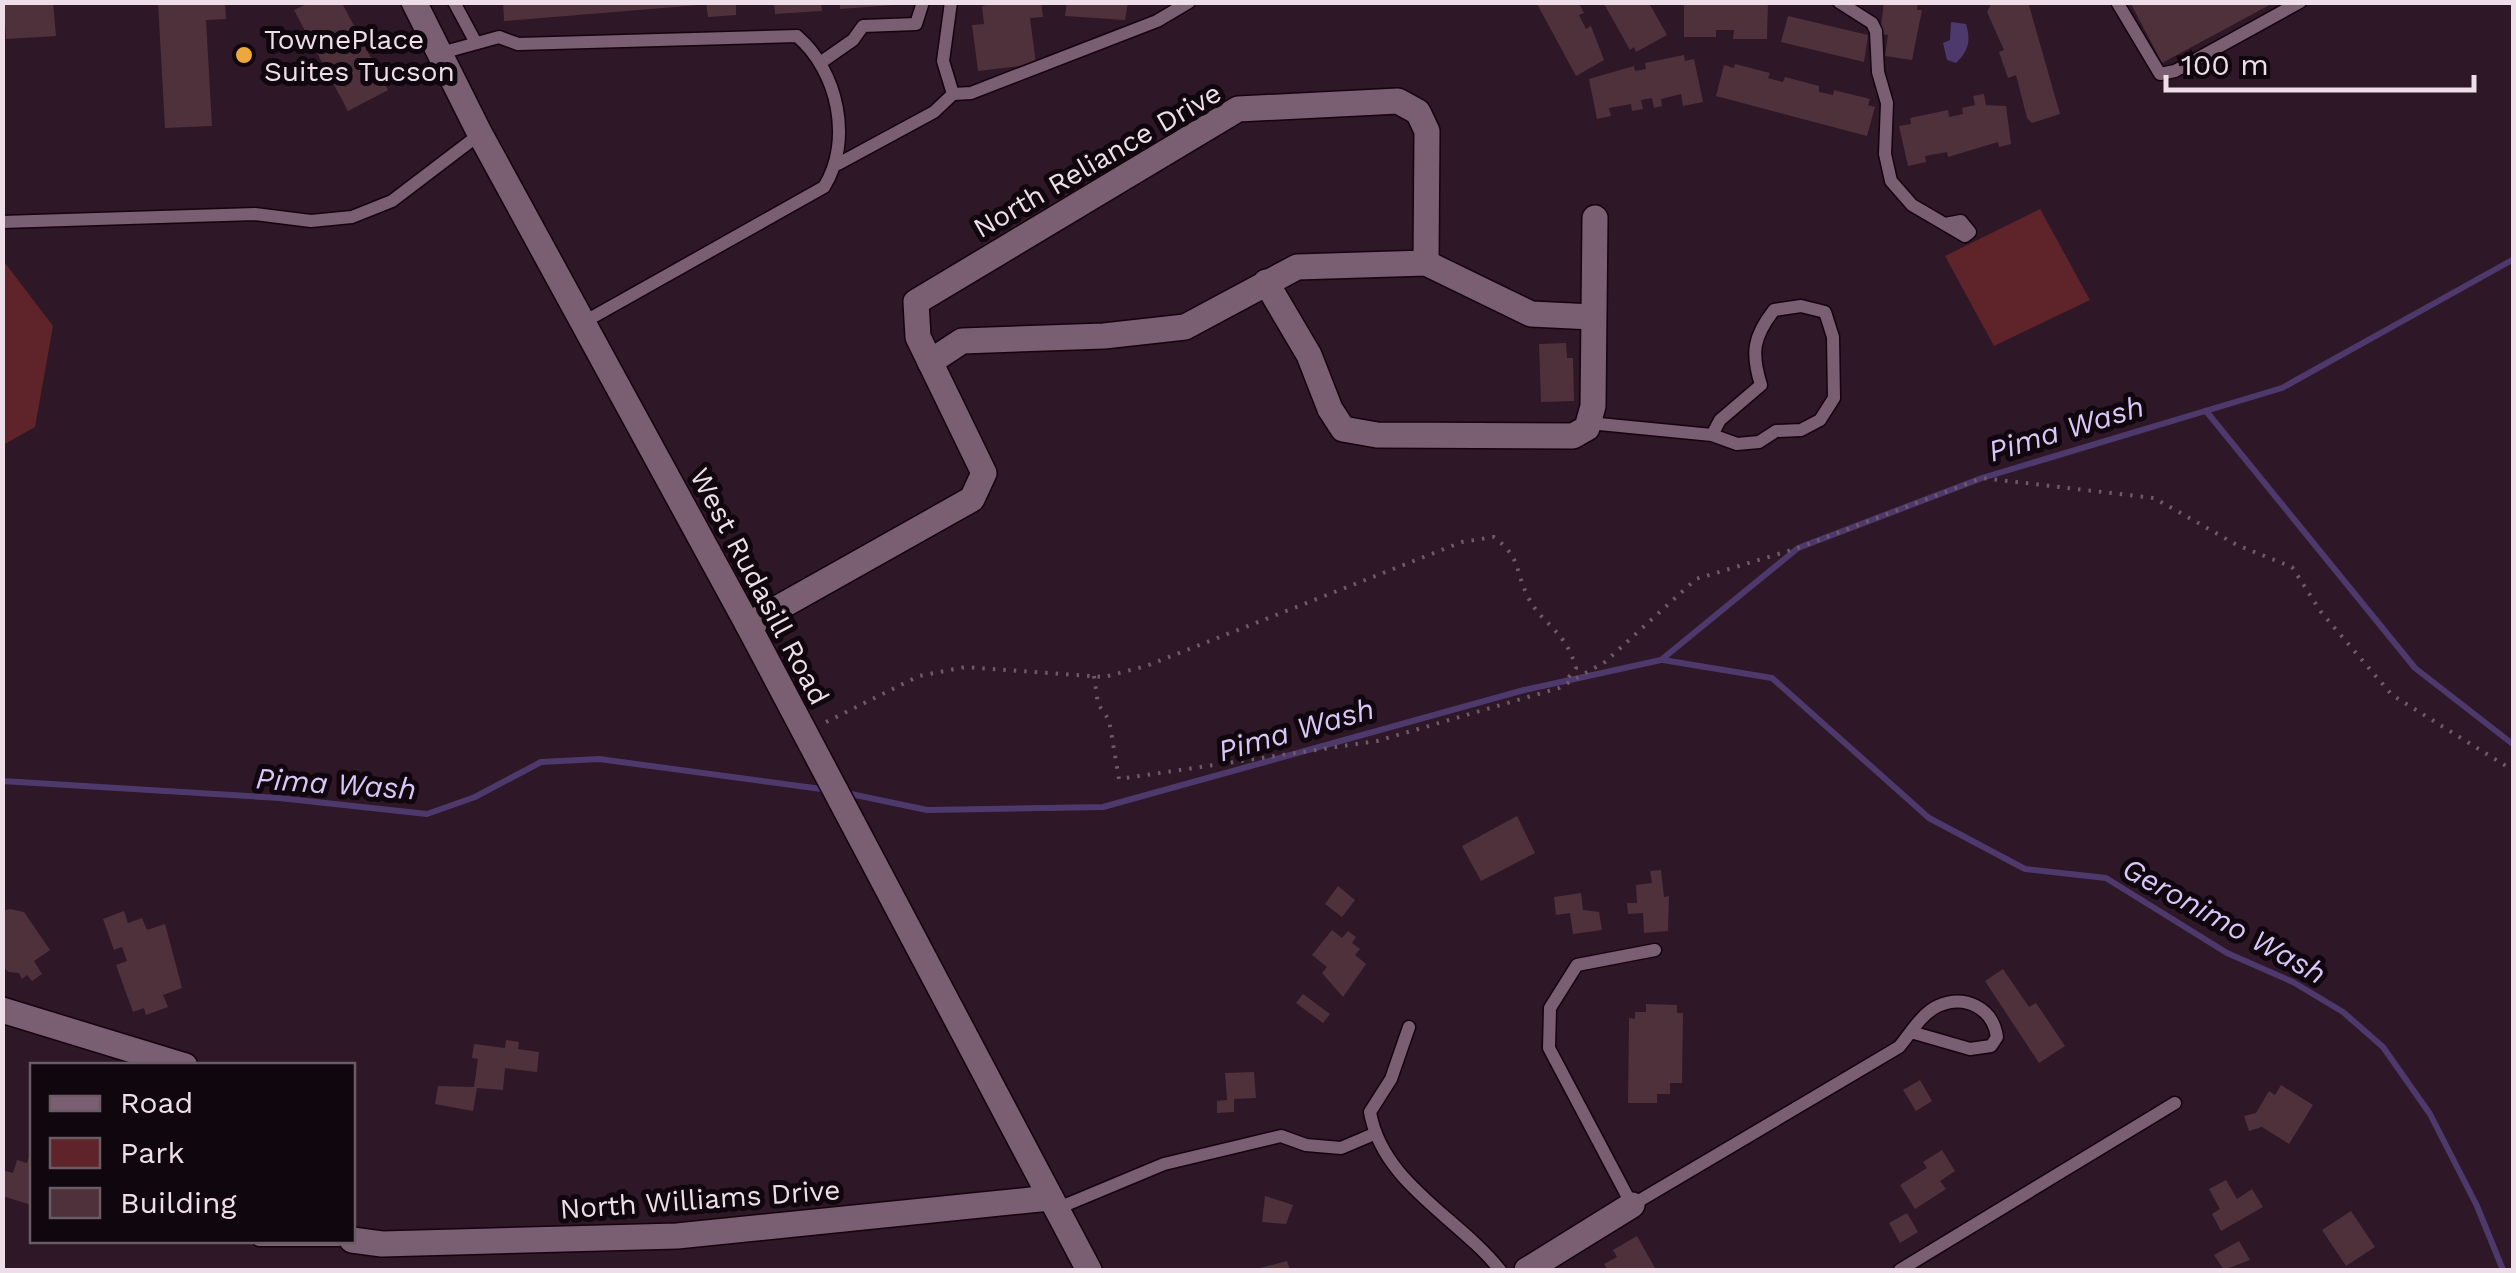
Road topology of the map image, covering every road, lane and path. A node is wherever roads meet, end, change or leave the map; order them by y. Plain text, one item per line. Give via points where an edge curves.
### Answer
1 (414, 2) edge
2 (922, 2) edge
3 (950, 2) edge
4 (1159, 2) edge
5 (1189, 2) edge
6 (1839, 2) edge
7 (2117, 2) edge
8 (2300, 2) edge
9 (460, 7) edge
10 (1157, 21) junction
11 (476, 43) junction
12 (441, 53) junction
13 (820, 62) junction
14 (953, 94) junction
15 (480, 134) junction
16 (838, 164) junction
17 (1594, 218) dead end
18 (2, 222) edge
19 (1944, 224) dead end
20 (1426, 263) junction
21 (1266, 282) junction
22 (1592, 317) junction
23 (584, 322) junction
24 (930, 362) junction
25 (1588, 423) junction
26 (1712, 436) junction
27 (748, 625) junction
28 (1094, 676) junction
29 (1559, 688) junction
30 (804, 733) junction
31 (2514, 771) edge
32 (1655, 950) dead end
33 (2, 1010) edge
34 (1408, 1027) dead end
35 (1911, 1032) junction
36 (175, 1063) edge
37 (2175, 1102) dead end
38 (1374, 1134) junction
39 (1053, 1204) junction
40 (1632, 1204) junction
41 (355, 1240) edge
42 (1089, 1270) edge
43 (1500, 1270) edge
44 (1527, 1270) edge
45 (1900, 1270) edge

1 - 12 street, West Rudasill Road
2 - 13 lane via 916,24 863,26
3 - 14 lane via 943,61
4 - 10 lane
5 - 10 lane
6 - 19 lane via 1876,31 1891,181 1912,205
7 - 8 lane via 2160,74
9 - 11 lane
10 - 14 lane via 971,93
11 - 12 lane
11 - 13 lane via 499,37 518,44 797,36
12 - 15 street, West Rudasill Road
13 - 16 lane via 840,130
14 - 16 lane via 934,112
15 - 18 lane via 392,201 352,216
15 - 23 street, West Rudasill Road
16 - 23 lane via 824,186
17 - 22 street
20 - 21 street via 1297,268
20 - 22 street via 1531,314
20 - 24 street, North Reliance Drive via 1426,131 1418,112 1398,101 1238,109 916,302 918,337
21 - 24 street via 1185,326 962,342
21 - 25 street via 1343,429 1573,436
22 - 25 street
23 - 27 street, West Rudasill Road
24 - 27 street via 984,473 972,499
25 - 26 lane
26 - 26 lane via 1760,442 1820,420 1834,398 1833,337 1825,312 1801,306 1774,310 1758,331 1752,356 1761,385 1720,420
27 - 30 street, West Rudasill Road
28 - 29 path via 1119,779 1377,741
28 - 29 path via 1146,666 1462,542 1494,537 1515,553 1529,600 1571,649 1576,668
28 - 30 path via 965,667 919,676
29 - 31 path via 1606,662 1696,578 1798,548 1982,478 2154,498 2236,545 2292,567 2392,695
30 - 39 street, West Rudasill Road
32 - 40 lane via 1577,965 1550,1008 1549,1048
33 - 36 street
34 - 38 lane via 1391,1079 1370,1112
35 - 35 lane via 1939,1005 1971,1002 1986,1010 1997,1036 1991,1046 1970,1049
35 - 40 lane via 1900,1046
37 - 45 lane
38 - 39 lane via 1340,1148 1281,1136 1164,1164
38 - 43 lane via 1406,1180
39 - 41 street, North Williams Drive via 677,1236
39 - 42 street, West Rudasill Road
40 - 44 street

